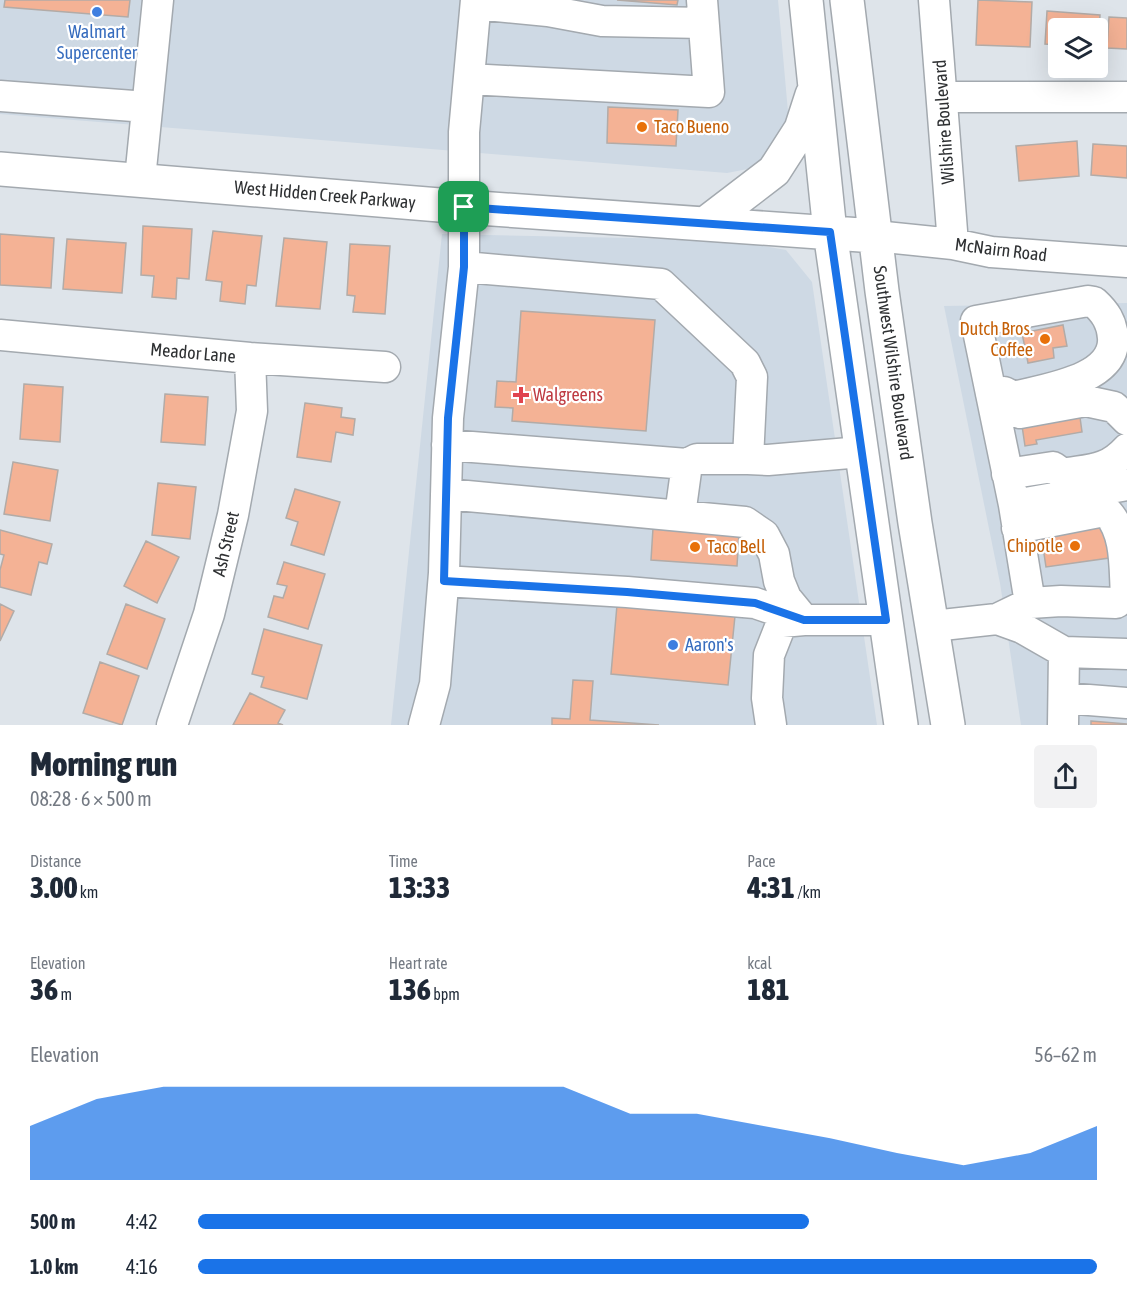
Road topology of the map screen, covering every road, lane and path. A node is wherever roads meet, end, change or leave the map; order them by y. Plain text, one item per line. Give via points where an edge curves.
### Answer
1 (158, 0) edge
2 (806, 0) edge
3 (847, 0) edge
4 (934, 0) edge
5 (476, 2) edge
6 (703, 11) edge
7 (469, 79) junction
8 (815, 87) junction
9 (0, 96) edge
10 (942, 97) junction
11 (1127, 97) edge
12 (147, 107) junction
13 (0, 169) edge
14 (140, 179) junction
15 (464, 207) junction
16 (706, 223) junction
17 (830, 232) junction
18 (875, 236) junction
19 (953, 244) junction
20 (1127, 262) edge
21 (464, 267) junction
22 (0, 335) edge
23 (250, 358) junction
24 (385, 367) dead end
25 (997, 401) junction
26 (1121, 414) edge
27 (447, 445) junction
28 (1127, 449) edge
29 (861, 452) junction
30 (748, 459) junction
31 (687, 464) junction
32 (1053, 467) junction
33 (1007, 474) junction
34 (1127, 484) edge
35 (446, 494) junction
36 (680, 515) junction
37 (1015, 517) junction
38 (444, 581) junction
39 (1127, 596) edge
40 (1030, 603) junction
41 (998, 619) junction
42 (804, 620) junction
43 (886, 620) junction
44 (933, 626) junction
45 (1064, 652) junction
46 (1127, 654) edge
47 (1127, 703) edge
48 (1064, 711) edge
49 (172, 725) edge
50 (424, 725) edge
51 (771, 725) edge
52 (902, 725) edge
53 (948, 725) edge

1 - 12 street
2 - 8 main road
3 - 18 main road, Southwest Wilshire Boulevard
4 - 10 street, Wilshire Boulevard
5 - 6 street via 602,21
5 - 7 street
6 - 7 street via 709,92
7 - 15 street
8 - 16 main road via 801,129 774,171
8 - 17 main road
9 - 12 street
10 - 11 street
10 - 19 street, Wilshire Boulevard
12 - 14 street
13 - 14 main road, West Hidden Creek Parkway
14 - 15 main road, West Hidden Creek Parkway
15 - 16 main road, West Hidden Creek Parkway
15 - 21 street
16 - 17 main road, West Hidden Creek Parkway
17 - 18 main road, West Hidden Creek Parkway
17 - 29 main road
18 - 19 street, McNairn Road
18 - 44 main road, Southwest Wilshire Boulevard
19 - 20 street, McNairn Road via 990,252
21 - 27 street
21 - 30 street via 661,284 745,363 752,377
22 - 23 street, Meador Lane
23 - 24 street, Meador Lane
23 - 49 street, Ash Street via 252,411 233,515 209,614
25 - 25 street via 1084,378 1098,369 1109,357 1113,341 1109,320 1101,309 1088,301 976,321
25 - 26 street via 1086,401
25 - 33 street
26 - 32 street via 1106,446 1058,458
27 - 31 street
27 - 35 street
28 - 32 street via 1116,461 1103,466 1063,474
29 - 30 street
29 - 43 main road
30 - 31 street via 697,459
31 - 36 street
32 - 33 street
33 - 37 street
34 - 37 street
35 - 36 street
35 - 38 street
36 - 42 street via 745,522 764,535 774,554 786,598
37 - 39 street via 1108,513 1121,538
37 - 40 street
38 - 42 street via 755,603
38 - 50 street via 435,684
39 - 40 street via 1116,603
40 - 41 street
41 - 44 street
41 - 45 street
42 - 43 street
42 - 51 street via 782,622 769,655 767,698
43 - 52 main road
44 - 53 main road, Southwest Wilshire Boulevard
45 - 46 street
45 - 48 street
47 - 48 street

